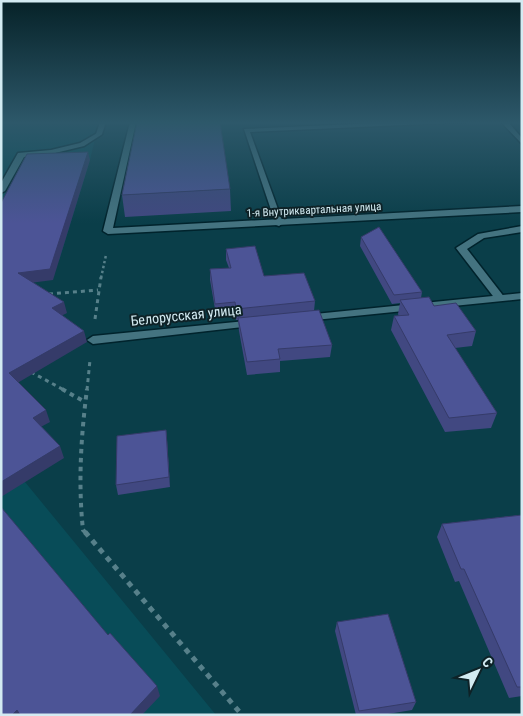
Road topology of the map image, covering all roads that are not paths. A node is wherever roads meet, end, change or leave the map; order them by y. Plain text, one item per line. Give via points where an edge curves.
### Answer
1 (21, 155) edge
2 (125, 155) edge
3 (255, 155) edge
4 (1, 191) edge
5 (522, 209) edge
6 (279, 223) junction
7 (522, 229) edge
8 (522, 296) edge
9 (500, 298) junction
10 (296, 319) edge
11 (267, 322) edge
12 (93, 340) road end

1 - 4 street
2 - 6 street, 1-я Внутриквартальная улица via 108,231
3 - 6 street
5 - 6 street, 1-я Внутриквартальная улица
7 - 9 street via 481,236 461,248
8 - 9 street
9 - 10 street
11 - 12 street, Белорусская улица

